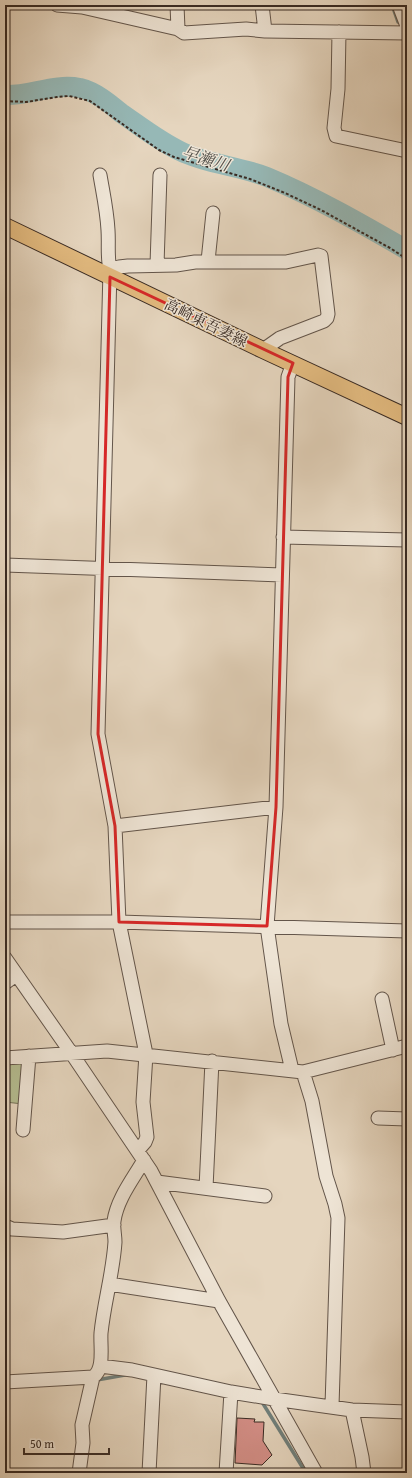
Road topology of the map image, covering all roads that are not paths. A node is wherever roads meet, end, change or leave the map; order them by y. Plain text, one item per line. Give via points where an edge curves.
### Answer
1 (57, 5) edge
2 (177, 5) edge
3 (262, 5) edge
4 (399, 5) edge
5 (90, 7) edge
6 (407, 26) edge
7 (178, 29) junction
8 (265, 31) junction
9 (339, 32) junction
10 (407, 33) edge
11 (407, 151) edge
12 (100, 175) dead end
13 (160, 176) dead end
14 (213, 213) dead end
15 (5, 226) edge
16 (208, 261) junction
17 (157, 265) junction
18 (110, 273) junction
19 (263, 350) junction
20 (293, 363) junction
21 (407, 417) edge
22 (283, 537) junction
23 (407, 540) edge
24 (5, 565) edge
25 (102, 568) junction
26 (282, 575) junction
27 (276, 807) junction
28 (115, 826) junction
29 (5, 922) edge
30 (118, 922) junction
31 (267, 926) junction
32 (407, 931) edge
33 (5, 958) edge
34 (16, 975) junction
35 (5, 983) edge
36 (382, 999) dead end
37 (407, 1046) edge
38 (393, 1050) junction
39 (72, 1054) junction
40 (146, 1054) junction
41 (29, 1056) junction
42 (5, 1058) edge
43 (212, 1062) junction
44 (298, 1071) junction
45 (378, 1118) dead end
46 (407, 1119) edge
47 (23, 1130) dead end
48 (141, 1155) junction
49 (157, 1182) junction
50 (206, 1188) junction
51 (265, 1196) dead end
52 (114, 1225) junction
53 (5, 1226) edge
54 (109, 1284) junction
55 (219, 1301) junction
56 (96, 1371) junction
57 (154, 1375) junction
58 (5, 1382) edge
59 (231, 1392) junction
60 (274, 1399) junction
61 (332, 1406) junction
62 (352, 1410) junction
63 (407, 1412) edge
64 (79, 1473) edge
65 (149, 1473) edge
66 (226, 1473) edge
67 (316, 1473) edge
68 (364, 1473) edge

1 - 5 street
2 - 7 street
3 - 8 street
4 - 6 street
5 - 7 street
7 - 8 street via 184,33 246,29
8 - 9 street
9 - 10 street
9 - 11 street via 334,128 336,136
12 - 18 street via 108,232
13 - 17 street
14 - 16 street
15 - 18 main road, 高崎東吾妻線
16 - 17 street
16 - 19 street via 286,262 321,256 327,318 280,338
17 - 18 street via 119,267
18 - 19 main road, 高崎東吾妻線
18 - 25 street
19 - 20 main road, 高崎東吾妻線
20 - 21 main road, 高崎東吾妻線
20 - 22 street via 288,377
22 - 23 street
22 - 26 street
24 - 25 street
25 - 26 street
25 - 28 street via 98,734
26 - 27 street
27 - 28 street
27 - 31 street
28 - 30 street
29 - 30 street
30 - 31 street
30 - 40 street
31 - 32 street
31 - 44 street via 281,1024
33 - 34 street
34 - 35 street
34 - 39 street
36 - 38 street
37 - 38 street
38 - 44 street
39 - 40 street via 108,1051
39 - 41 street
39 - 48 street
40 - 43 street
40 - 48 street via 143,1102 147,1137
41 - 42 street
41 - 47 street
43 - 44 street
43 - 50 street
44 - 61 street via 312,1101 326,1176 338,1218
45 - 46 street
48 - 49 street
48 - 52 street via 120,1201
49 - 50 street
49 - 55 street
50 - 51 street
52 - 53 street via 63,1232
52 - 54 street
54 - 55 street
54 - 56 street
55 - 60 street
56 - 57 street via 132,1370
56 - 58 street
56 - 64 street via 82,1425 83,1443
57 - 59 street
57 - 65 street
59 - 60 street
59 - 66 street
60 - 61 street
60 - 67 street
61 - 62 street
62 - 63 street
62 - 68 street

